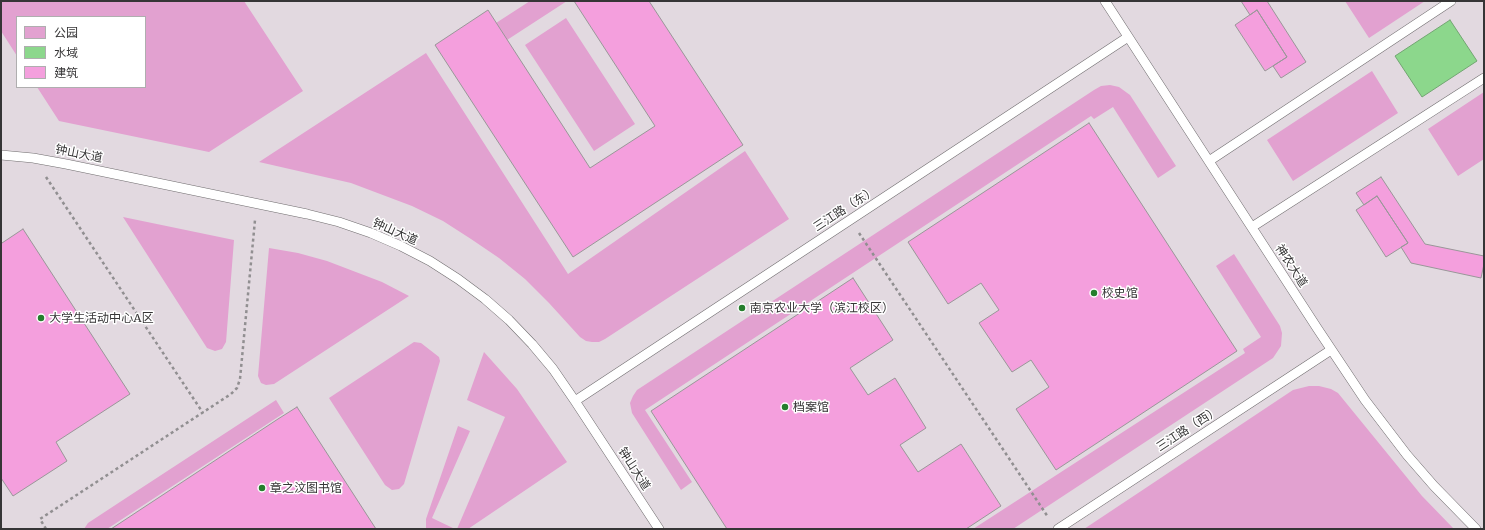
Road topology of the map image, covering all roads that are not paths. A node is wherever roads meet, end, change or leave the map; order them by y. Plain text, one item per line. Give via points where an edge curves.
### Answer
1 (1105, 1) edge
2 (1451, 1) edge
3 (1128, 38) junction
4 (1484, 78) edge
5 (1, 155) edge
6 (1209, 161) junction
7 (1252, 227) junction
8 (1331, 350) junction
9 (575, 400) junction
10 (1055, 526) edge
11 (659, 529) edge
12 (1476, 529) edge

1 - 3 lane, 神农大道
2 - 6 lane
3 - 6 lane, 神农大道
3 - 9 lane, 三江路（东）
4 - 7 lane
5 - 9 lane, 钟山大道 via 75,165 345,224 401,246 458,279 509,320 553,369
6 - 7 lane, 神农大道
7 - 8 lane, 神农大道
8 - 10 lane, 三江路（西）
8 - 12 lane, 神农大道 via 1407,455
9 - 11 lane, 钟山大道

